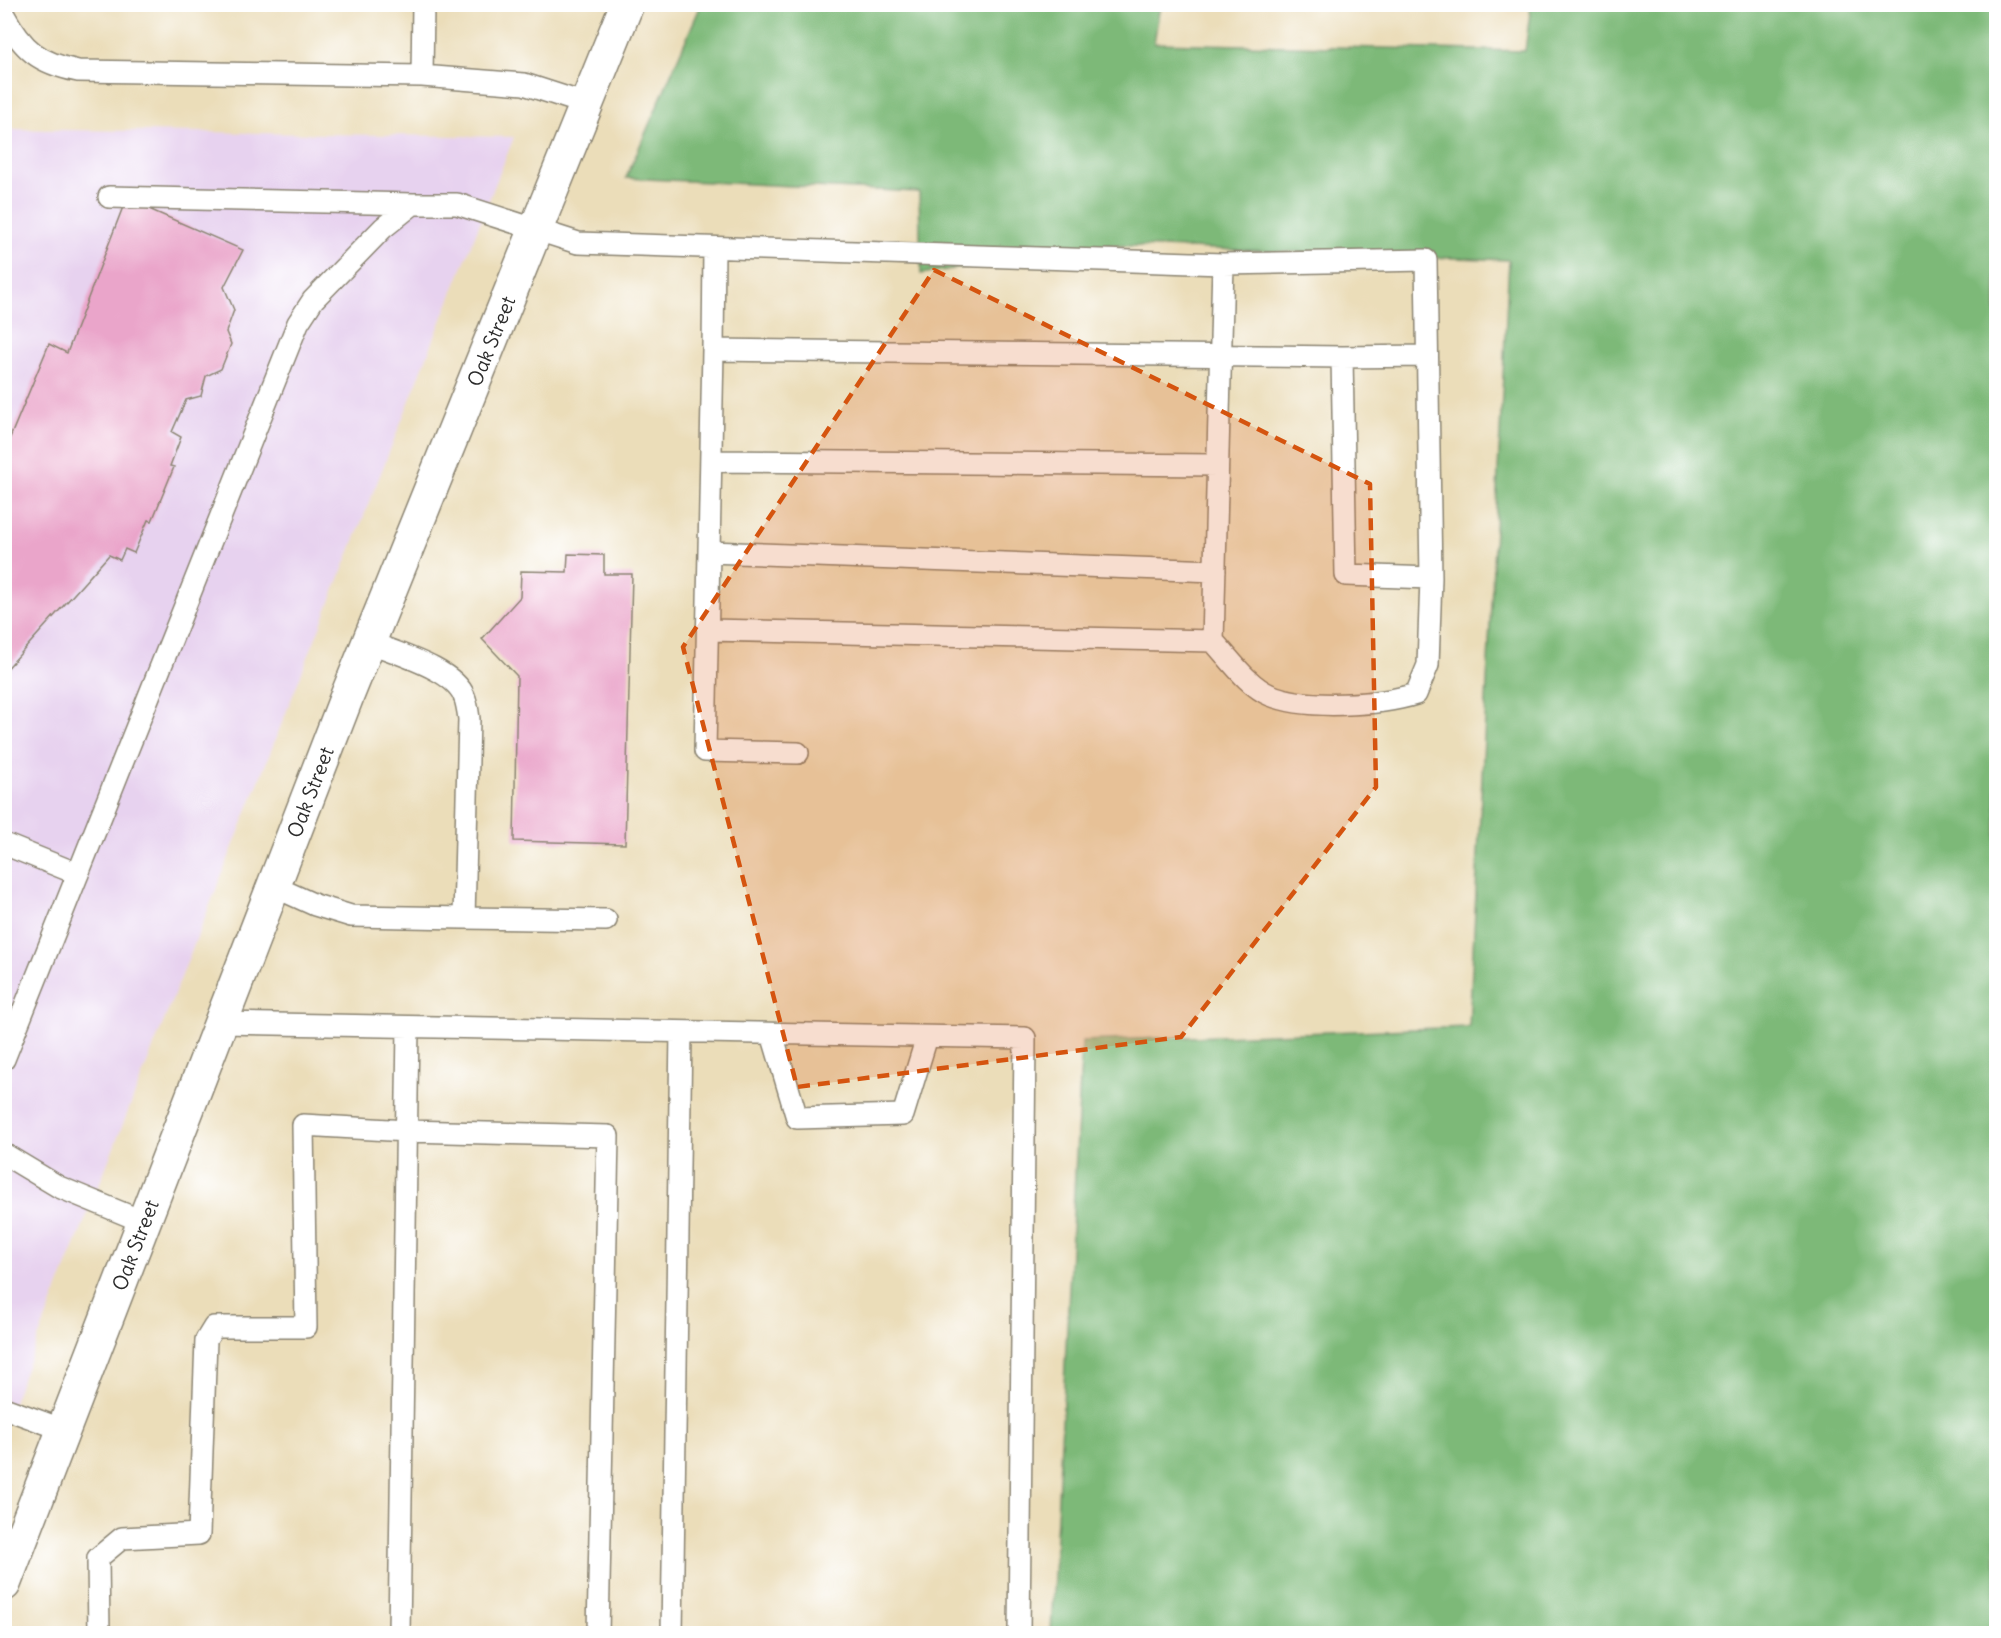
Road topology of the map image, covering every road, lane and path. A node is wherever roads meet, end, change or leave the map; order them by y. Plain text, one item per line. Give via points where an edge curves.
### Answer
1 (423, 4) edge
2 (627, 4) edge
3 (4, 15) edge
4 (422, 76) junction
5 (586, 104) junction
6 (109, 197) dead end
7 (413, 204) junction
8 (536, 228) junction
9 (714, 248) junction
10 (1223, 264) junction
11 (712, 350) junction
12 (1427, 356) junction
13 (1221, 357) junction
14 (1342, 357) junction
15 (711, 462) junction
16 (1218, 465) junction
17 (709, 552) junction
18 (1215, 571) junction
19 (1431, 578) junction
20 (708, 630) junction
21 (1213, 641) junction
22 (369, 642) junction
23 (798, 753) dead end
24 (4, 844) edge
25 (78, 874) junction
26 (273, 886) junction
27 (464, 918) junction
28 (606, 920) dead end
29 (220, 1023) junction
30 (408, 1026) junction
31 (681, 1032) junction
32 (772, 1034) junction
33 (927, 1036) junction
34 (4, 1059) edge
35 (406, 1131) junction
36 (4, 1154) edge
37 (144, 1222) junction
38 (4, 1408) edge
39 (64, 1430) junction
40 (4, 1584) edge
41 (99, 1634) edge
42 (399, 1634) edge
43 (598, 1634) edge
44 (672, 1634) edge
45 (1019, 1634) edge

1 - 4 lane
2 - 5 street, Oak Street
3 - 4 lane via 32,53 54,66 78,71
4 - 5 lane via 524,84
5 - 8 street, Oak Street
6 - 7 lane
7 - 8 lane via 457,204
7 - 25 lane via 383,228 313,300 298,323
8 - 9 lane via 578,243
8 - 22 street, Oak Street
9 - 10 lane
9 - 11 lane
10 - 12 lane via 1426,260
10 - 13 lane
11 - 13 lane
11 - 15 lane
12 - 14 lane
12 - 19 lane
13 - 14 lane
13 - 16 lane
14 - 19 lane via 1346,575
15 - 16 lane
15 - 17 lane
16 - 18 lane
17 - 18 lane
17 - 20 lane
18 - 21 lane
19 - 21 lane via 1428,664 1416,694 1361,704 1309,702 1269,695 1247,678
20 - 21 lane
20 - 23 lane via 705,751
22 - 26 street, Oak Street
22 - 27 lane via 444,674 464,696 469,719
24 - 25 lane
25 - 34 lane
26 - 27 lane via 351,916
26 - 29 street, Oak Street
27 - 28 lane
29 - 30 lane
29 - 37 street, Oak Street
30 - 31 lane
30 - 35 lane
31 - 32 lane
31 - 44 lane
32 - 33 lane
32 - 33 lane via 797,1118 903,1115
33 - 45 lane via 1025,1038
35 - 41 lane via 303,1125 306,1327 214,1327 206,1340 199,1534 122,1538 98,1558
35 - 42 lane
35 - 43 lane via 608,1136
36 - 37 lane via 59,1187
37 - 39 street, Oak Street
38 - 39 lane
39 - 40 street, Oak Street

